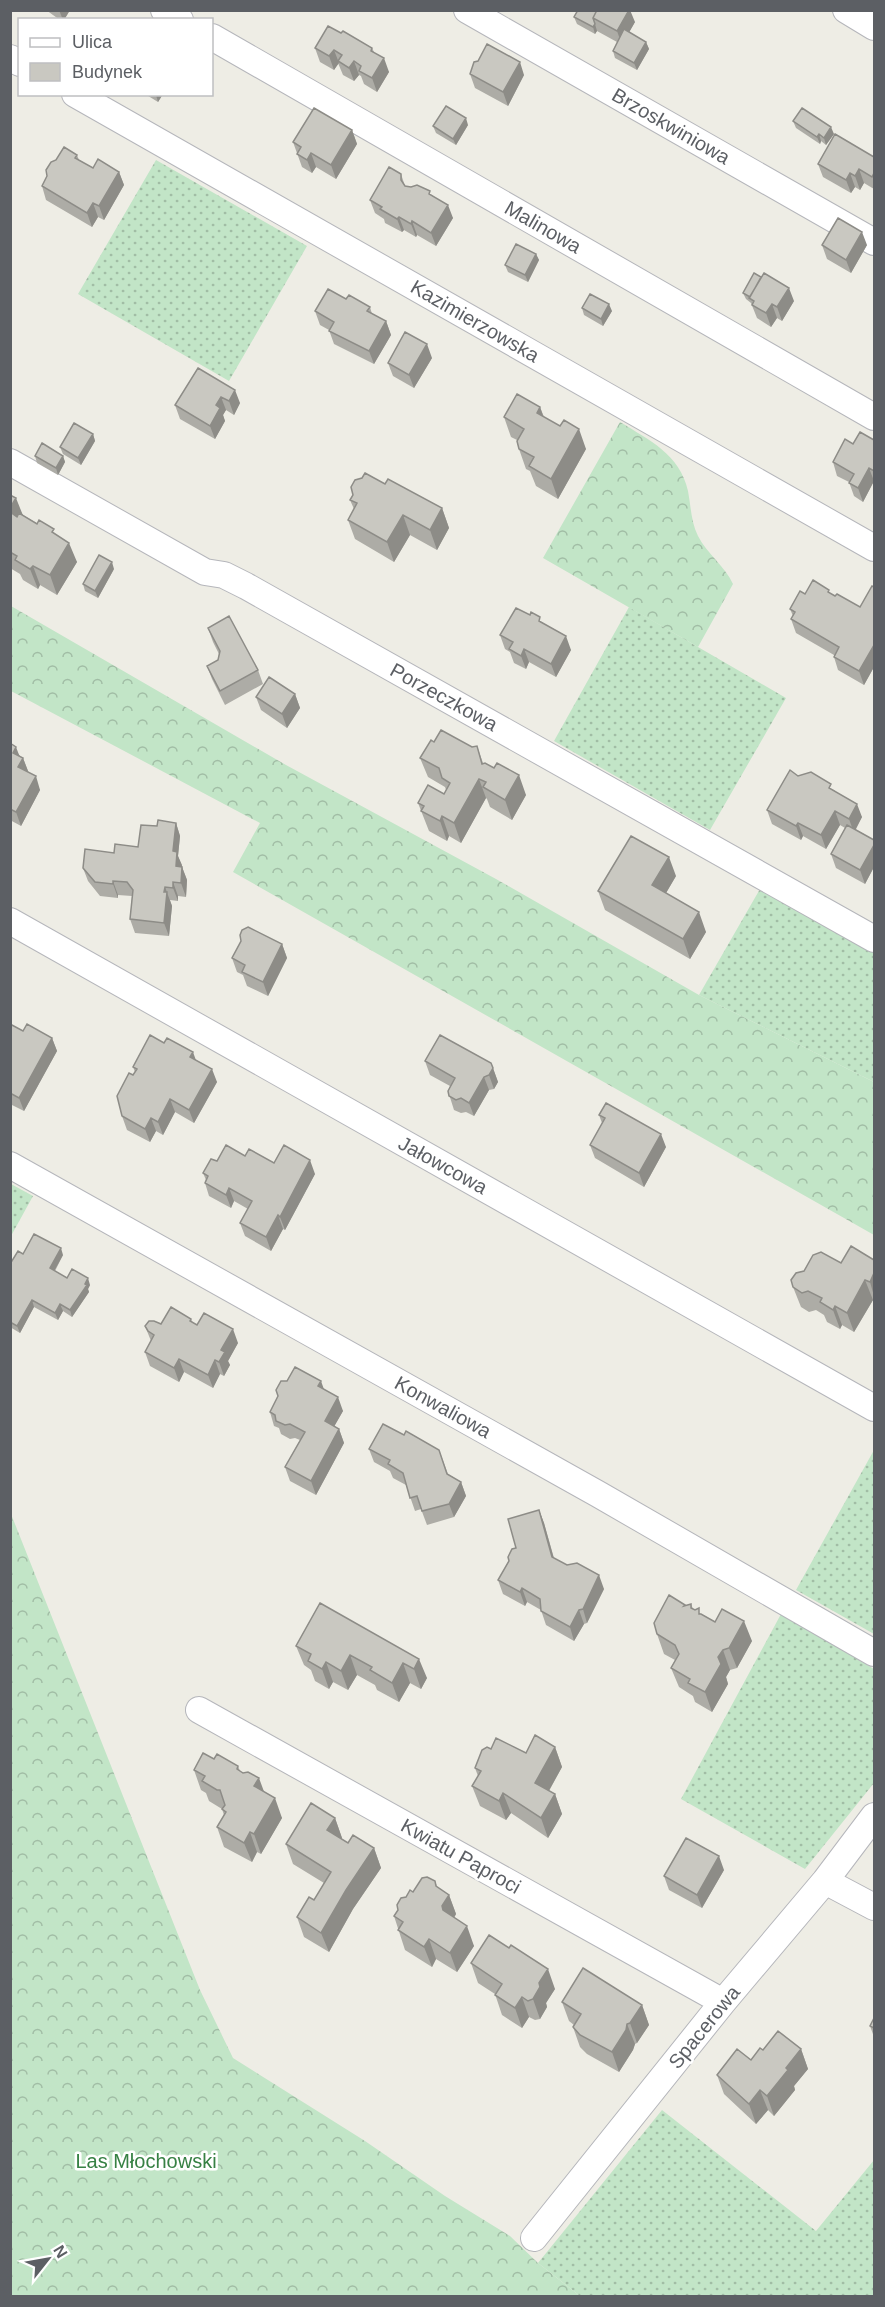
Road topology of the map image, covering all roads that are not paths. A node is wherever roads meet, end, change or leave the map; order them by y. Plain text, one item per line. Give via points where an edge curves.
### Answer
1 (164, 10) edge
2 (467, 10) edge
3 (846, 10) edge
4 (177, 18) edge
5 (874, 27) edge
6 (213, 39) edge
7 (79, 96) edge
8 (874, 242) edge
9 (874, 417) edge
10 (10, 462) edge
11 (874, 548) edge
12 (10, 921) edge
13 (874, 939) edge
14 (10, 1165) edge
15 (874, 1408) edge
16 (874, 1653) edge
17 (199, 1710) dead end
18 (874, 1816) edge
19 (825, 1881) junction
20 (874, 1907) edge
21 (723, 2002) junction
22 (534, 2238) dead end

1 - 4 street
2 - 8 street, Brzoskwiniowa
3 - 5 street
6 - 9 street, Malinowa
7 - 11 street, Kazimierzowska
10 - 13 street, Porzeczkowa via 205,572 224,575 246,586
12 - 15 street, Jałowcowa
14 - 16 street, Konwaliowa
17 - 21 street, Kwiatu Paproci
18 - 19 street, Spacerowa
19 - 20 street
19 - 21 street, Spacerowa
21 - 22 street, Spacerowa

